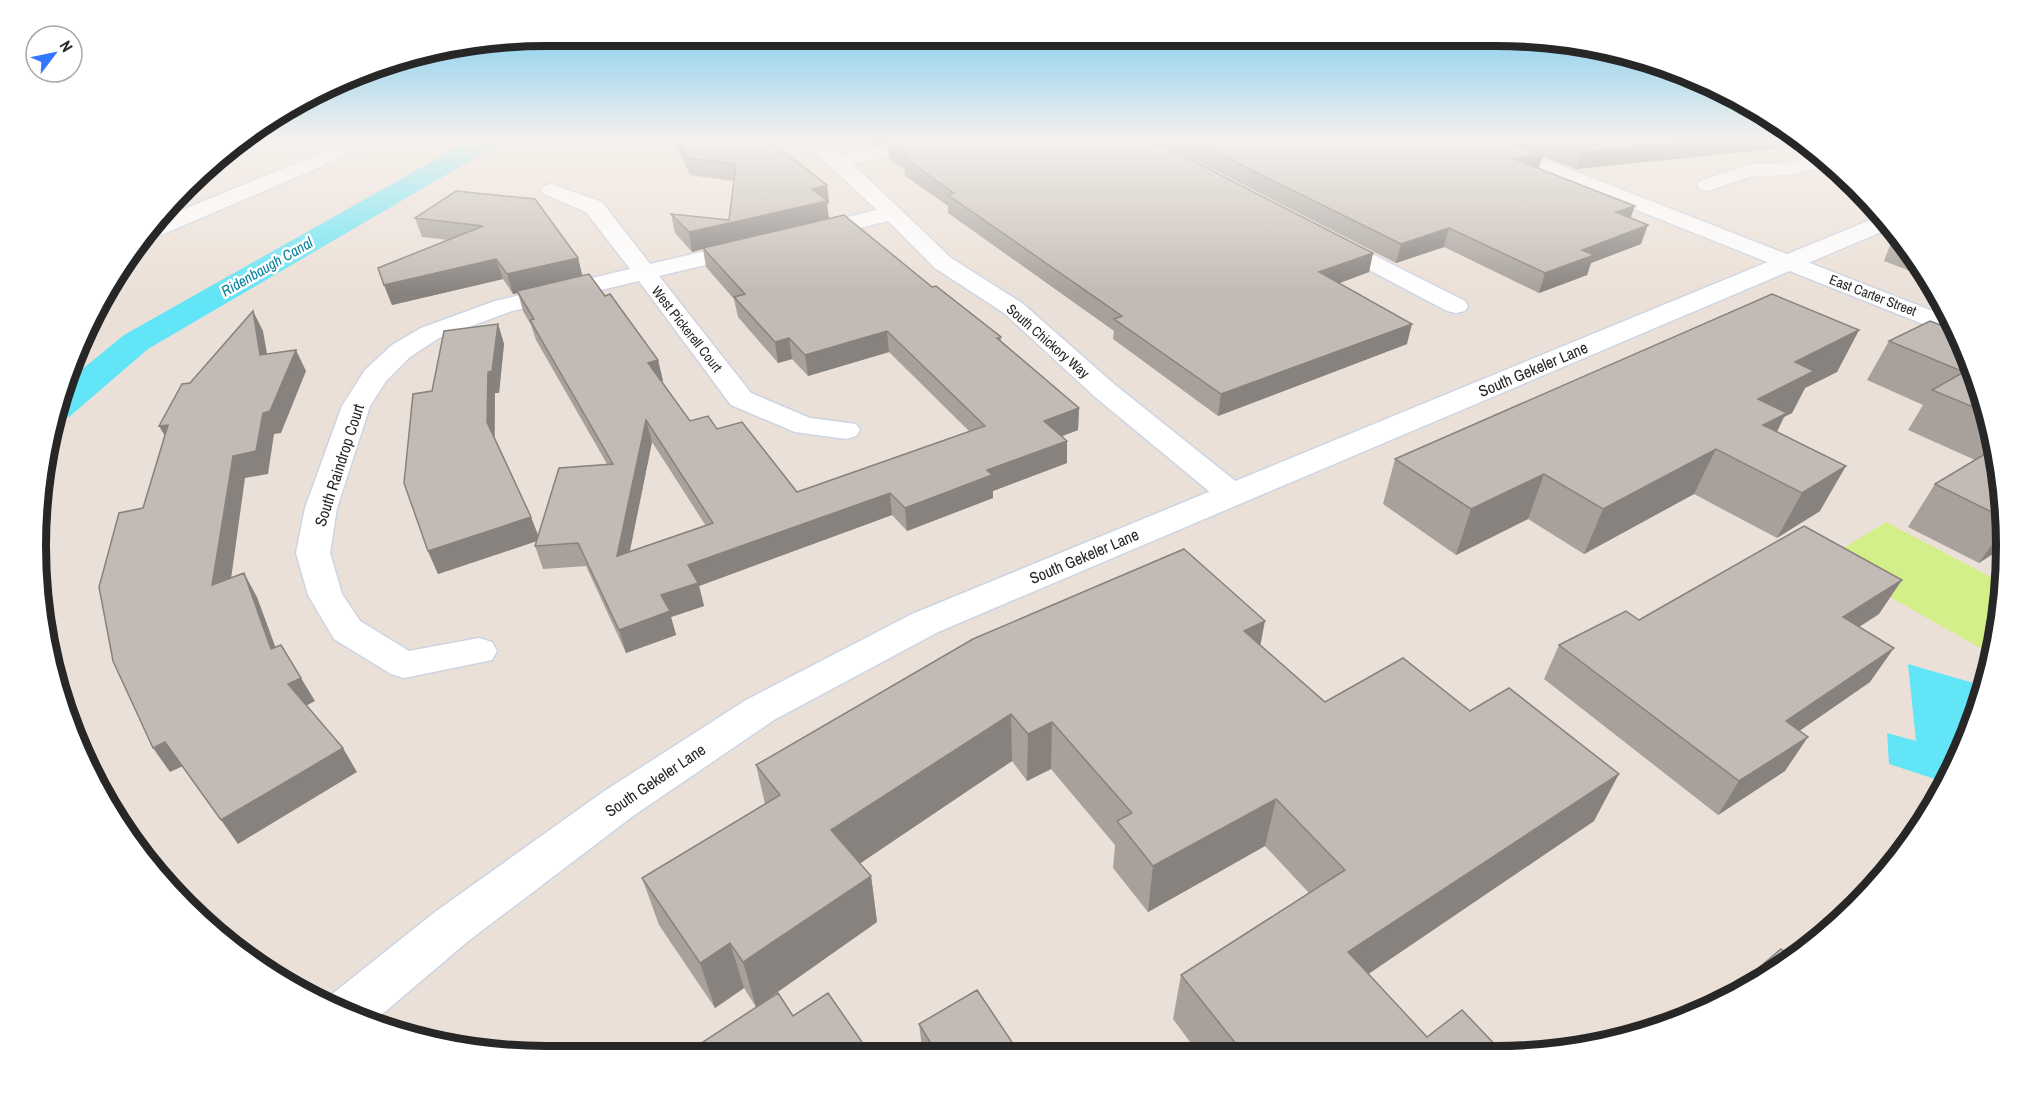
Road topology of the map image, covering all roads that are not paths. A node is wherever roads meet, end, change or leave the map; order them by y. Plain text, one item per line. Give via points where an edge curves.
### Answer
1 (246, 191) edge
2 (554, 191) edge
3 (869, 191) edge
4 (1608, 191) edge
5 (893, 213) junction
6 (164, 225) edge
7 (1878, 225) edge
8 (1310, 230) edge
9 (1789, 262) junction
10 (644, 274) junction
11 (1456, 306) dead end
12 (1944, 323) edge
13 (846, 430) dead end
14 (1233, 495) junction
15 (479, 651) dead end
16 (354, 1007) edge

1 - 6 street
2 - 10 street, West Pickerell Court via 594,207
3 - 5 street, South Chickory Way
4 - 9 street, East Carter Street
5 - 10 street, South Raindrop Court
5 - 14 street, South Chickory Way via 944,263 1013,308 1104,390
7 - 9 street, South Gekeler Lane
8 - 11 street
9 - 12 street, East Carter Street
9 - 14 street, South Gekeler Lane
10 - 13 street, West Pickerell Court via 741,399 805,426
10 - 15 street, South Raindrop Court via 504,306 430,333 401,351 375,376 356,406 321,508 313,553 325,595 347,630 404,665
14 - 16 street, South Gekeler Lane via 925,623 760,710 608,811 451,927

